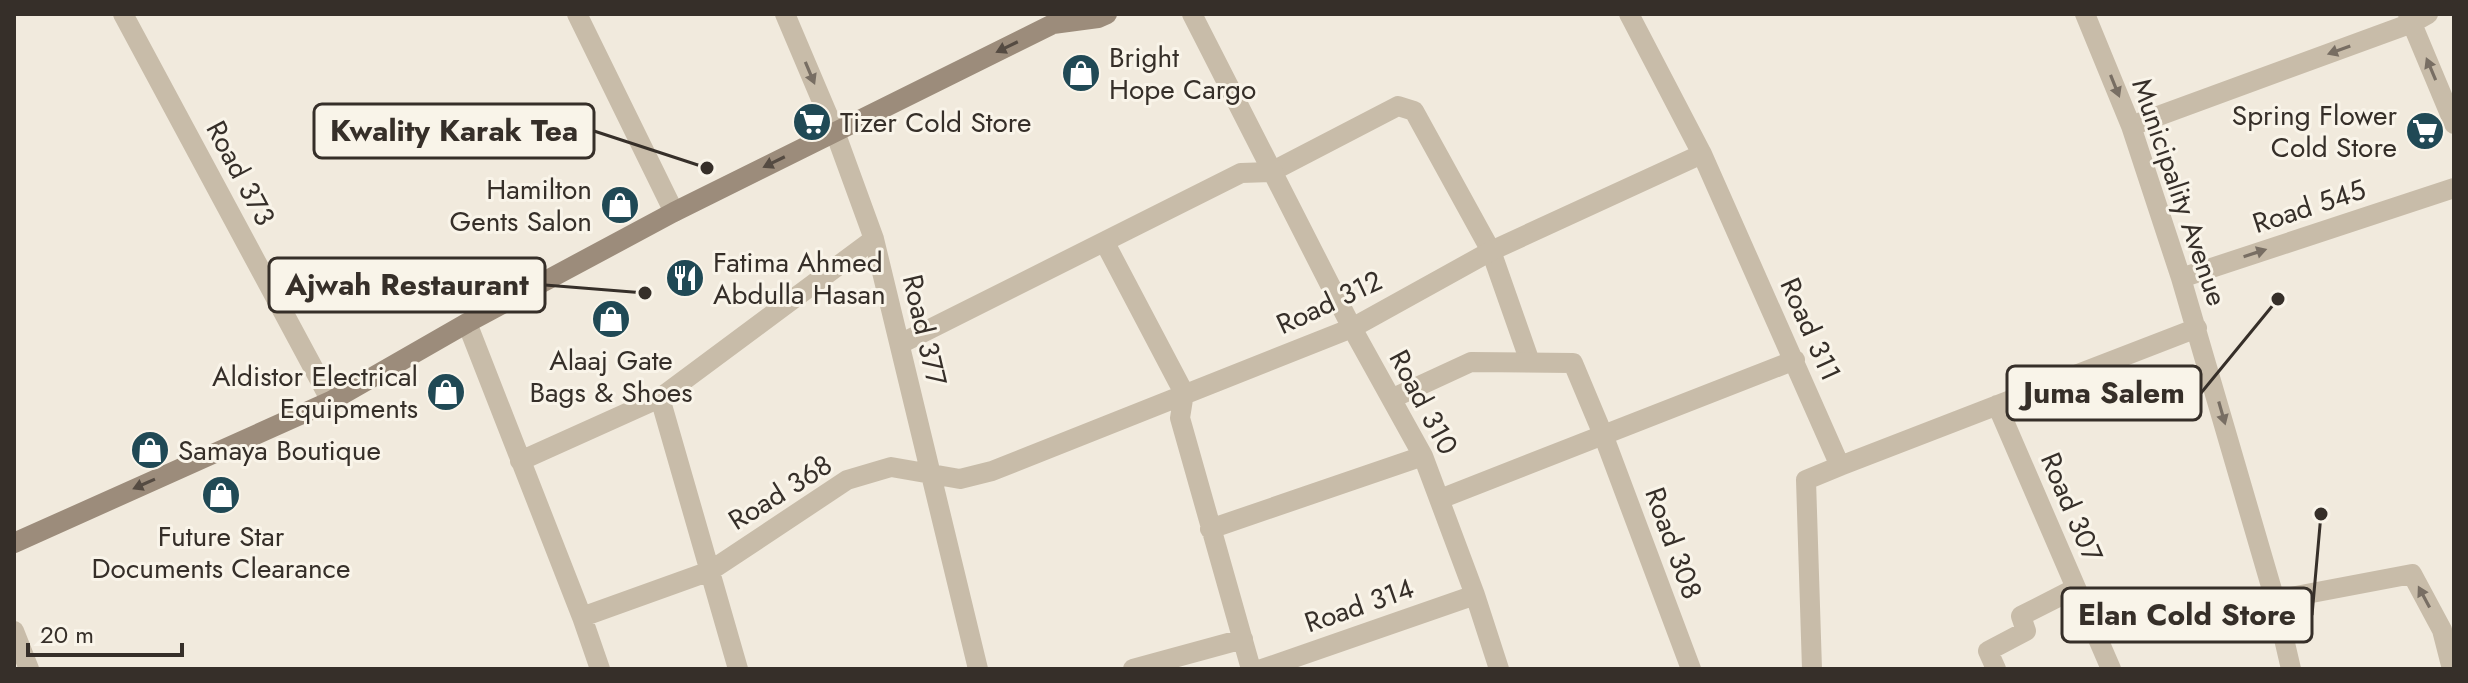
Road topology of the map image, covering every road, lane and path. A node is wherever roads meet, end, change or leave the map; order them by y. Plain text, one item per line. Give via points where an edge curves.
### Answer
1 (123, 14) edge
2 (785, 14) edge
3 (1107, 14) edge
4 (1192, 14) edge
5 (1629, 14) edge
6 (2085, 14) edge
7 (585, 17) edge
8 (2416, 17) edge
9 (1050, 19) edge
10 (2454, 124) edge
11 (2131, 126) junction
12 (835, 132) junction
13 (1702, 154) junction
14 (1271, 172) junction
15 (2454, 188) edge
16 (674, 212) junction
17 (874, 239) junction
18 (1105, 243) junction
19 (1491, 251) junction
20 (2181, 278) junction
21 (467, 323) junction
22 (1352, 328) junction
23 (2197, 328) junction
24 (900, 344) junction
25 (1795, 360) junction
26 (1530, 362) junction
27 (1184, 393) junction
28 (660, 398) junction
29 (1393, 398) junction
30 (331, 401) junction
31 (1997, 405) junction
32 (1604, 437) junction
33 (1423, 456) junction
34 (520, 461) junction
35 (1840, 466) junction
36 (930, 476) junction
37 (1440, 499) junction
38 (1210, 529) junction
39 (14, 543) edge
40 (710, 571) junction
41 (2076, 588) junction
42 (1475, 595) junction
43 (2275, 600) junction
44 (582, 617) junction
45 (2448, 628) edge
46 (14, 631) edge
47 (1243, 639) junction
48 (29, 669) edge
49 (600, 669) edge
50 (738, 669) edge
51 (978, 669) edge
52 (1133, 669) edge
53 (1251, 669) edge
54 (1262, 669) edge
55 (1499, 669) edge
56 (1691, 669) edge
57 (1812, 669) edge
58 (1996, 669) edge
59 (2111, 669) edge
60 (2291, 669) edge
61 (2452, 669) edge

1 - 30 street, Road 373
2 -> 12 street, Road 377
3 - 9 street
4 - 14 street, Road 310
5 - 13 street, Road 311
6 -> 11 street, Municipality Avenue
7 - 16 street
10 -> 8 street
8 -> 11 street
9 -> 12 street
11 - 20 street, Municipality Avenue
12 -> 16 street
12 - 17 street, Road 377
13 - 19 street, Road 312
13 - 25 street, Road 311
14 - 18 street via 1241,173
14 - 19 street via 1398,106 1414,111
14 - 22 street, Road 310
20 -> 15 street, Road 545
16 - 21 street
17 - 24 street, Road 377
17 - 28 street
18 - 24 street
18 - 27 street
19 - 22 street, Road 312
19 - 26 street
20 - 23 street, Municipality Avenue
21 - 30 street
21 - 34 street
22 - 27 street, Road 312
22 - 29 street, Road 310
23 - 31 street
23 -> 43 street, Municipality Avenue
24 - 36 street, Road 377
25 - 32 street
25 - 35 street, Road 311
26 - 29 street, Road 308 via 1471,362
26 - 32 street, Road 308 via 1573,363
27 - 36 street, Road 312 via 992,471 960,479
27 - 38 street via 1180,418
28 - 34 street
28 - 40 street, Road 368
29 - 33 street, Road 310
30 -> 39 street
31 - 35 street
31 - 41 street, Road 307
32 - 37 street
32 - 56 street, Road 308
33 - 37 street, Road 310
33 - 38 street
34 - 44 street
35 - 57 street via 1806,480
36 - 40 street, Road 368 via 891,467 847,480
36 - 51 street, Road 377
37 - 42 street, Road 310
38 - 47 street
40 - 44 street, Road 368
40 - 50 street
41 - 58 street, Road 307 via 2021,616 2026,631 1988,651
41 - 59 street, Road 307
42 - 54 street, Road 314
42 - 55 street, Road 310
45 -> 43 street via 2412,574
43 - 60 street, Municipality Avenue
44 - 49 street
45 - 61 street
46 - 48 street
47 - 52 street
47 - 53 street

